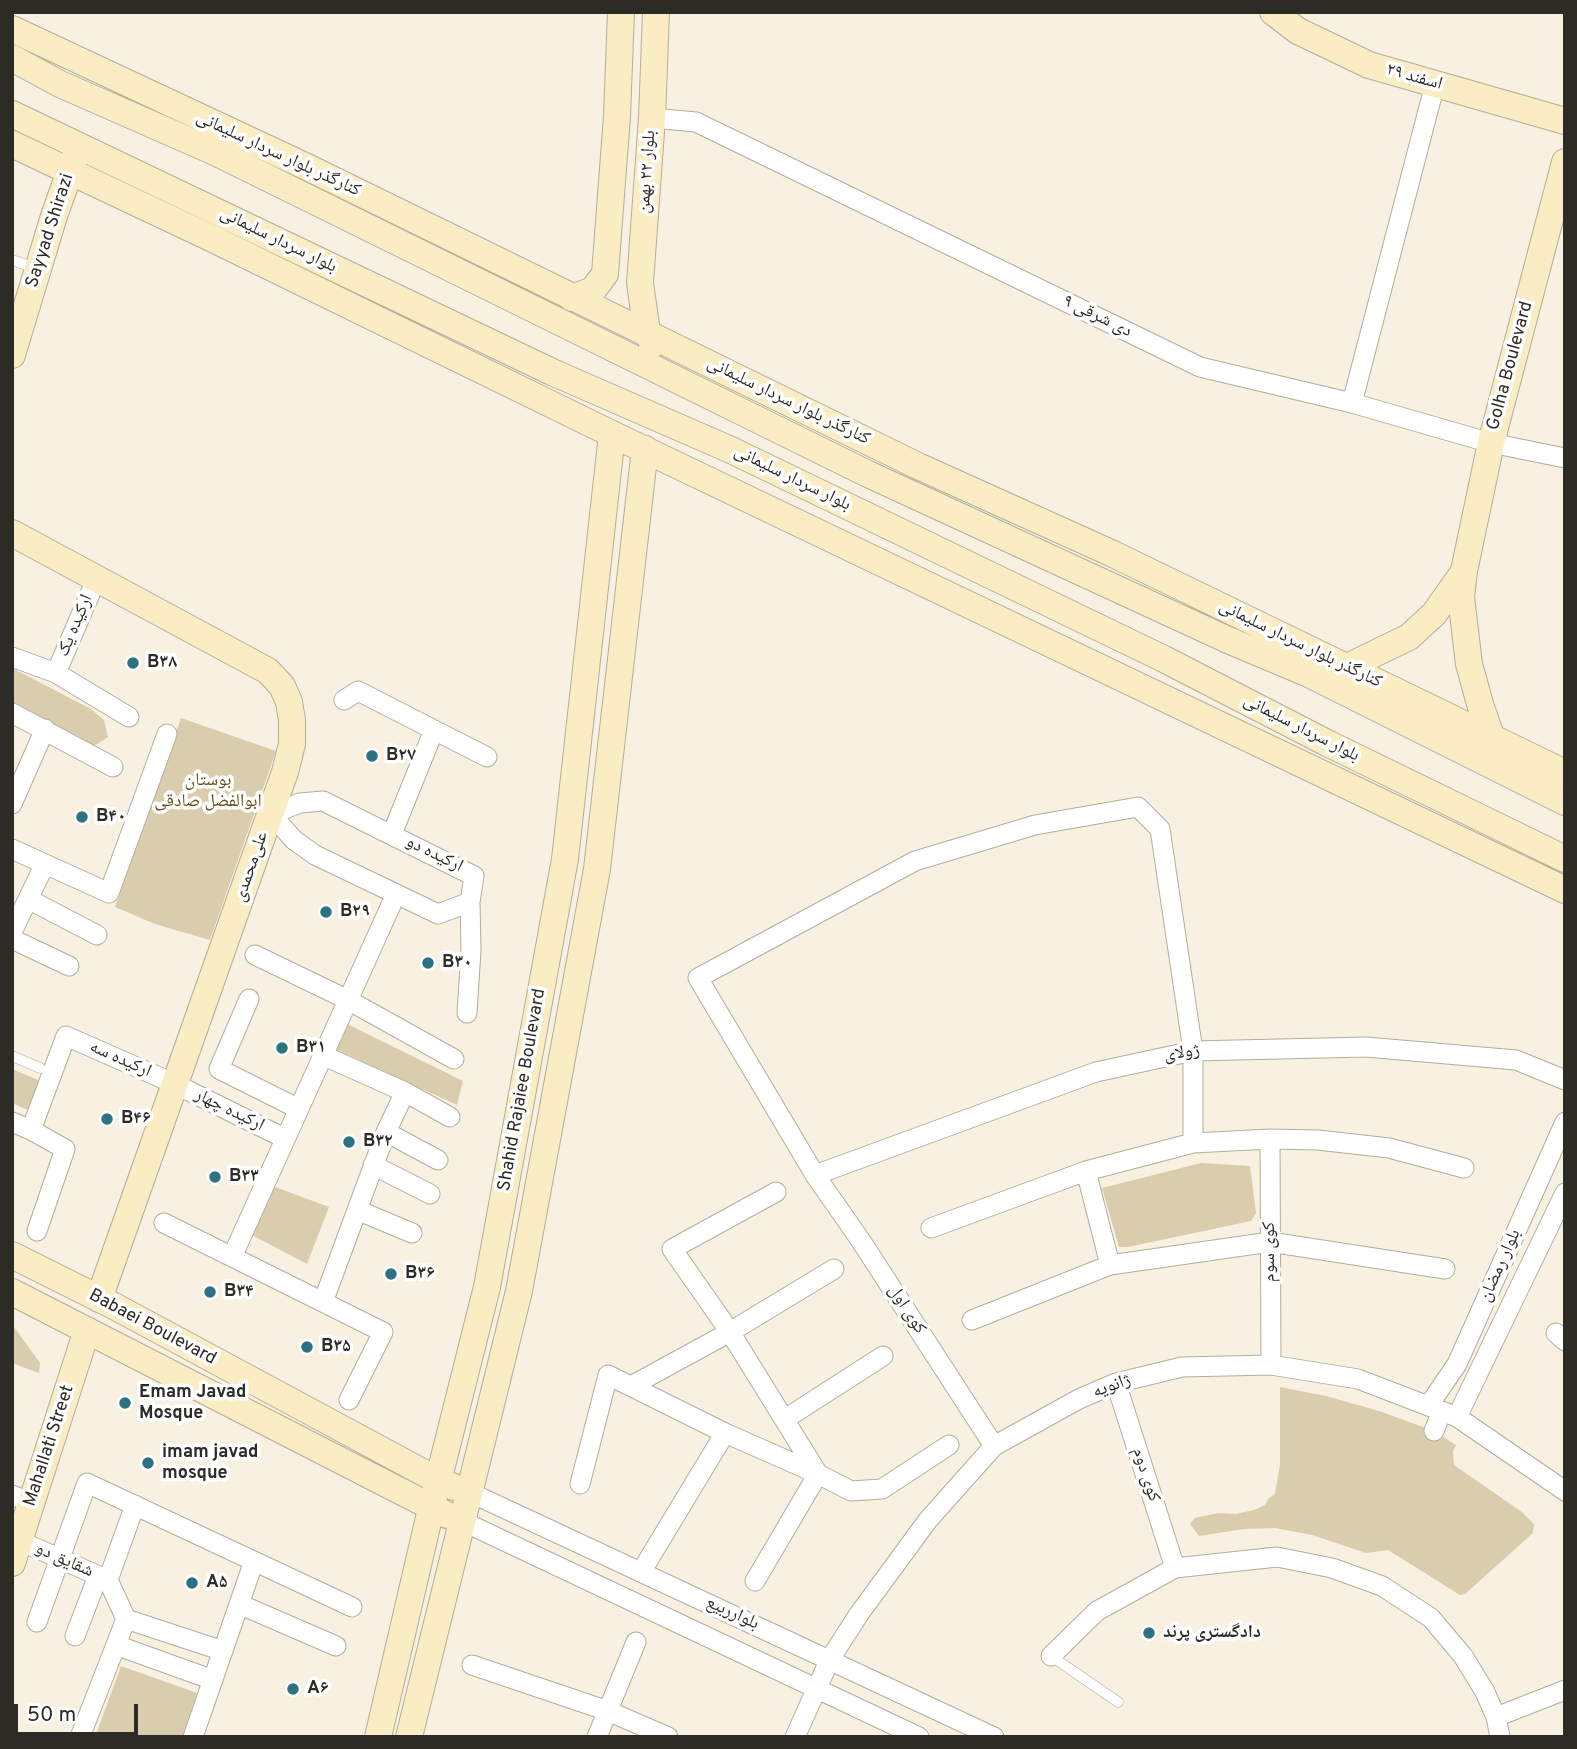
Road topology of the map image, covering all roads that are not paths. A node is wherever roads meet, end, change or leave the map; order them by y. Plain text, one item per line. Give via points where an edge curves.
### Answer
1 (621, 12) edge
2 (656, 12) edge
3 (1273, 12) edge
4 (1301, 22) edge
5 (12, 29) edge
6 (12, 58) edge
7 (1435, 84) junction
8 (12, 114) edge
9 (652, 118) junction
10 (1565, 121) edge
11 (12, 144) edge
12 (74, 159) junction
13 (1565, 162) edge
14 (184, 196) junction
15 (213, 239) junction
16 (12, 260) edge
17 (38, 269) junction
18 (605, 274) junction
19 (640, 283) junction
20 (572, 298) junction
21 (647, 332) junction
22 (12, 355) edge
23 (683, 382) junction
24 (1352, 404) junction
25 (612, 434) junction
26 (1491, 443) junction
27 (645, 449) junction
28 (1565, 458) edge
29 (943, 509) junction
30 (12, 533) edge
31 (1002, 536) junction
32 (917, 541) junction
33 (1464, 571) junction
34 (990, 575) junction
35 (96, 580) junction
36 (594, 592) junction
37 (628, 600) junction
38 (12, 657) edge
39 (1345, 668) junction
40 (56, 673) junction
41 (344, 700) dead end
42 (12, 713) edge
43 (129, 717) dead end
44 (46, 729) junction
45 (434, 730) junction
46 (1300, 730) junction
47 (167, 734) dead end
48 (1492, 738) junction
49 (1287, 756) junction
50 (487, 757) dead end
51 (113, 767) dead end
52 (1565, 774) edge
53 (1565, 802) edge
54 (12, 804) edge
55 (271, 814) junction
56 (392, 835) junction
57 (12, 849) edge
58 (1565, 859) edge
59 (46, 864) junction
60 (1565, 890) edge
61 (396, 894) junction
62 (28, 899) junction
63 (470, 902) junction
64 (12, 932) edge
65 (97, 935) dead end
66 (12, 939) edge
67 (255, 955) dead end
68 (69, 966) dead end
69 (249, 999) dead end
70 (348, 1000) junction
71 (467, 1013) dead end
72 (1193, 1051) junction
73 (322, 1055) junction
74 (12, 1056) edge
75 (454, 1059) dead end
76 (40, 1068) dead end
77 (1565, 1080) edge
78 (175, 1084) junction
79 (405, 1092) junction
80 (298, 1108) junction
81 (450, 1117) dead end
82 (12, 1122) edge
83 (1565, 1122) edge
84 (31, 1130) junction
85 (386, 1132) junction
86 (284, 1138) junction
87 (1270, 1139) junction
88 (1193, 1143) junction
89 (438, 1160) dead end
90 (373, 1165) junction
91 (1464, 1168) dead end
92 (1086, 1171) junction
93 (815, 1175) junction
94 (776, 1192) dead end
95 (1565, 1193) edge
96 (429, 1194) dead end
97 (357, 1210) junction
98 (164, 1223) dead end
99 (931, 1228) dead end
100 (37, 1231) dead end
101 (412, 1233) dead end
102 (1270, 1242) junction
103 (12, 1255) edge
104 (232, 1257) junction
105 (1110, 1265) junction
106 (834, 1269) dead end
107 (1445, 1269) dead end
108 (12, 1292) edge
109 (99, 1299) junction
110 (323, 1302) junction
111 (972, 1320) dead end
112 (87, 1330) junction
113 (730, 1332) junction
114 (883, 1356) dead end
115 (1271, 1365) junction
116 (1116, 1382) junction
117 (631, 1386) junction
118 (349, 1400) dead end
119 (1443, 1411) junction
120 (785, 1419) junction
121 (1434, 1431) dead end
122 (725, 1433) junction
123 (949, 1445) dead end
124 (994, 1446) junction
125 (394, 1457) junction
126 (818, 1474) junction
127 (439, 1481) junction
128 (381, 1483) junction
129 (580, 1484) dead end
130 (1565, 1491) edge
131 (469, 1492) junction
132 (22, 1499) edge
133 (135, 1505) junction
134 (431, 1509) junction
135 (516, 1514) junction
136 (462, 1521) junction
137 (504, 1540) junction
138 (16, 1552) edge
139 (59, 1559) junction
140 (254, 1561) junction
141 (1175, 1567) junction
142 (641, 1572) junction
143 (103, 1578) junction
144 (755, 1581) dead end
145 (239, 1604) junction
146 (352, 1607) dead end
147 (126, 1619) junction
148 (37, 1622) dead end
149 (75, 1636) dead end
150 (636, 1642) dead end
151 (116, 1646) junction
152 (336, 1646) dead end
153 (223, 1651) junction
154 (1051, 1656) joint
155 (830, 1659) junction
156 (472, 1665) dead end
157 (213, 1680) junction
158 (816, 1688) junction
159 (1565, 1690) edge
160 (1118, 1702) dead end
161 (608, 1711) junction
162 (1496, 1717) junction
163 (198, 1735) edge
164 (80, 1737) edge
165 (378, 1737) edge
166 (409, 1737) edge
167 (597, 1737) edge
168 (668, 1737) edge
169 (794, 1737) edge
170 (919, 1737) edge
171 (994, 1737) edge
172 (1500, 1737) edge

1 - 18 main road, بلوار ۲۲ بهمن
2 - 9 main road, بلوار ۲۲ بهمن
3 - 4 main road, ۲۹ اسفند
4 - 7 main road, ۲۹ اسفند via 1369,65
5 - 20 main road, کنارگذر بلوار سردار سلیمانی
6 - 23 main road via 217,153
7 - 10 main road, ۲۹ اسفند
7 - 24 street
8 - 12 main road, بلوار سردار سلیمانی
9 - 19 main road, بلوار ۲۲ بهمن
9 - 24 street, ۹ دی شرقی via 696,122 1200,367
11 - 12 main road
12 - 14 main road, بلوار سردار سلیمانی
12 - 15 main road
12 - 17 main road, Sayyad Shirazi
13 - 26 main road, Golha Boulevard
14 - 15 main road
14 - 32 main road, بلوار سردار سلیمانی via 552,372 732,450
15 - 25 main road
16 - 17 lane
17 - 22 main road, Sayyad Shirazi
18 - 19 main road via 617,285
18 - 20 main road via 593,290
19 - 21 main road, بلوار ۲۲ بهمن
20 - 21 main road, کنارگذر بلوار سردار سلیمانی
21 - 23 main road via 657,352
21 - 39 main road, کنارگذر بلوار سردار سلیمانی
23 - 29 main road
24 - 26 street, ۹ دی شرقی
25 - 27 main road
25 - 36 main road, Shahid Rajaiee Boulevard
26 - 28 street, ۹ دی شرقی
26 - 33 main road, Golha Boulevard
27 - 37 main road, Shahid Rajaiee Boulevard
27 - 49 main road
29 - 31 main road
29 - 32 main road via 947,526 935,539
30 - 35 main road, علی‌محمدی
31 - 34 main road via 990,539 978,554
31 - 53 main road via 1309,674
32 - 34 main road, بلوار سردار سلیمانی
33 - 39 main road, Golha Boulevard via 1434,614 1409,637
33 - 48 main road, Golha Boulevard via 1463,629
34 - 46 main road, بلوار سردار سلیمانی
35 - 40 street, ارکیده یک
35 - 55 main road, علی‌محمدی via 268,671 282,686 289,702 292,744
36 - 37 main road via 618,589
36 - 127 main road, Shahid Rajaiee Boulevard via 565,859 487,1287
37 - 131 main road, Shahid Rajaiee Boulevard via 597,869 519,1291
38 - 40 street
39 - 48 main road, کنارگذر بلوار سردار سلیمانی
40 - 43 street
41 - 45 street via 358,691
42 - 44 street
44 - 51 street
44 - 54 street
45 - 50 street
45 - 56 street
46 - 49 main road
46 - 58 main road, بلوار سردار سلیمانی
47 - 59 street via 109,893
48 - 52 main road, کنارگذر بلوار سردار سلیمانی
49 - 60 main road
55 - 56 street, ارکیده دو via 300,803 323,801
55 - 61 street via 315,855
55 - 78 main road, علی‌محمدی
56 - 63 street, ارکیده دو via 474,876
57 - 59 street
59 - 62 street
61 - 63 street via 438,914
61 - 70 street
62 - 64 street
62 - 65 street
63 - 71 street
66 - 68 street
67 - 70 street
69 - 80 street via 219,1069
70 - 73 street
70 - 75 street
72 - 77 street, ژولای via 1380,1048 1516,1060
72 - 88 street
72 - 93 street, ژولای via 1096,1072
72 - 93 street, کوی اول via 1160,829 1138,807 1035,825 915,861 698,978
73 - 79 street
73 - 80 street
74 - 76 lane
78 - 84 street, ارکیده سه via 66,1036
78 - 86 street, ارکیده چهار
78 - 109 main road, علی‌محمدی
79 - 81 street
79 - 85 street
80 - 86 street
82 - 84 street
83 - 119 street, بلوار رمضان via 1457,1364
84 - 100 street via 65,1149
85 - 89 street
85 - 90 street
86 - 104 street
87 - 88 street
87 - 91 street via 1389,1148
87 - 102 street, کوی سوم
88 - 92 street
90 - 96 street
90 - 97 street
92 - 99 street
92 - 105 street
93 - 124 street, کوی اول
94 - 113 street via 672,1249
95 - 119 street, بلوار رمضان
97 - 101 street
97 - 110 street
98 - 104 street
102 - 105 street
102 - 107 street
102 - 115 street, کوی سوم
103 - 109 main road, Babaei Boulevard
104 - 110 street
105 - 111 street
106 - 113 street
108 - 112 main road, Babaei Boulevard
109 - 125 main road, Babaei Boulevard
110 - 118 street via 383,1332
112 - 128 main road, Babaei Boulevard
112 - 132 main road, Mahallati Street
113 - 117 street
113 - 120 street
114 - 120 street
115 - 116 street, ژانویه via 1182,1367
115 - 119 street, ژانویه via 1358,1379
116 - 124 street, ژانویه
116 - 141 street, کوی دوم
117 - 122 street
117 - 129 street via 608,1375
119 - 121 street
119 - 130 street, ژانویه
120 - 126 street
122 - 126 street
122 - 142 street
123 - 126 street via 882,1489 851,1491
124 - 155 street, ژانویه via 928,1520
125 - 127 main road, Babaei Boulevard
125 - 128 main road via 395,1473
126 - 144 street
127 - 131 main road, Babaei Boulevard
127 - 134 main road, Shahid Rajaiee Boulevard
128 - 134 main road, Babaei Boulevard
131 - 135 street, بلوارربیع
131 - 136 main road, Shahid Rajaiee Boulevard
132 - 138 main road, Mahallati Street
133 - 139 street via 87,1483
133 - 140 street
133 - 143 street
134 - 136 main road, Babaei Boulevard
134 - 165 main road, Shahid Rajaiee Boulevard
135 - 137 street via 501,1523
135 - 142 street, بلوارربیع
136 - 137 street, بلوارربیع
136 - 166 main road, Shahid Rajaiee Boulevard
137 - 158 street, بلوارربیع
138 - 139 street, شقایق دو
139 - 143 street, شقایق دو
139 - 148 street
140 - 145 street
140 - 146 street
141 - 154 street via 1097,1611
141 - 162 street via 1277,1557 1332,1567 1382,1586 1431,1618 1463,1656
142 - 155 street, بلوارربیع
143 - 147 street, شقایق دو
143 - 149 street
145 - 152 street
145 - 153 street
147 - 151 street
147 - 153 street
150 - 161 street
151 - 157 street
151 - 164 street
153 - 157 street
154 - 160 lane
155 - 158 street, ژانویه
155 - 171 street, بلوارربیع
156 - 161 street
157 - 163 street
158 - 169 street, ژانویه
158 - 170 street, بلوارربیع
159 - 162 street
161 - 167 street
161 - 168 street
162 - 172 street

